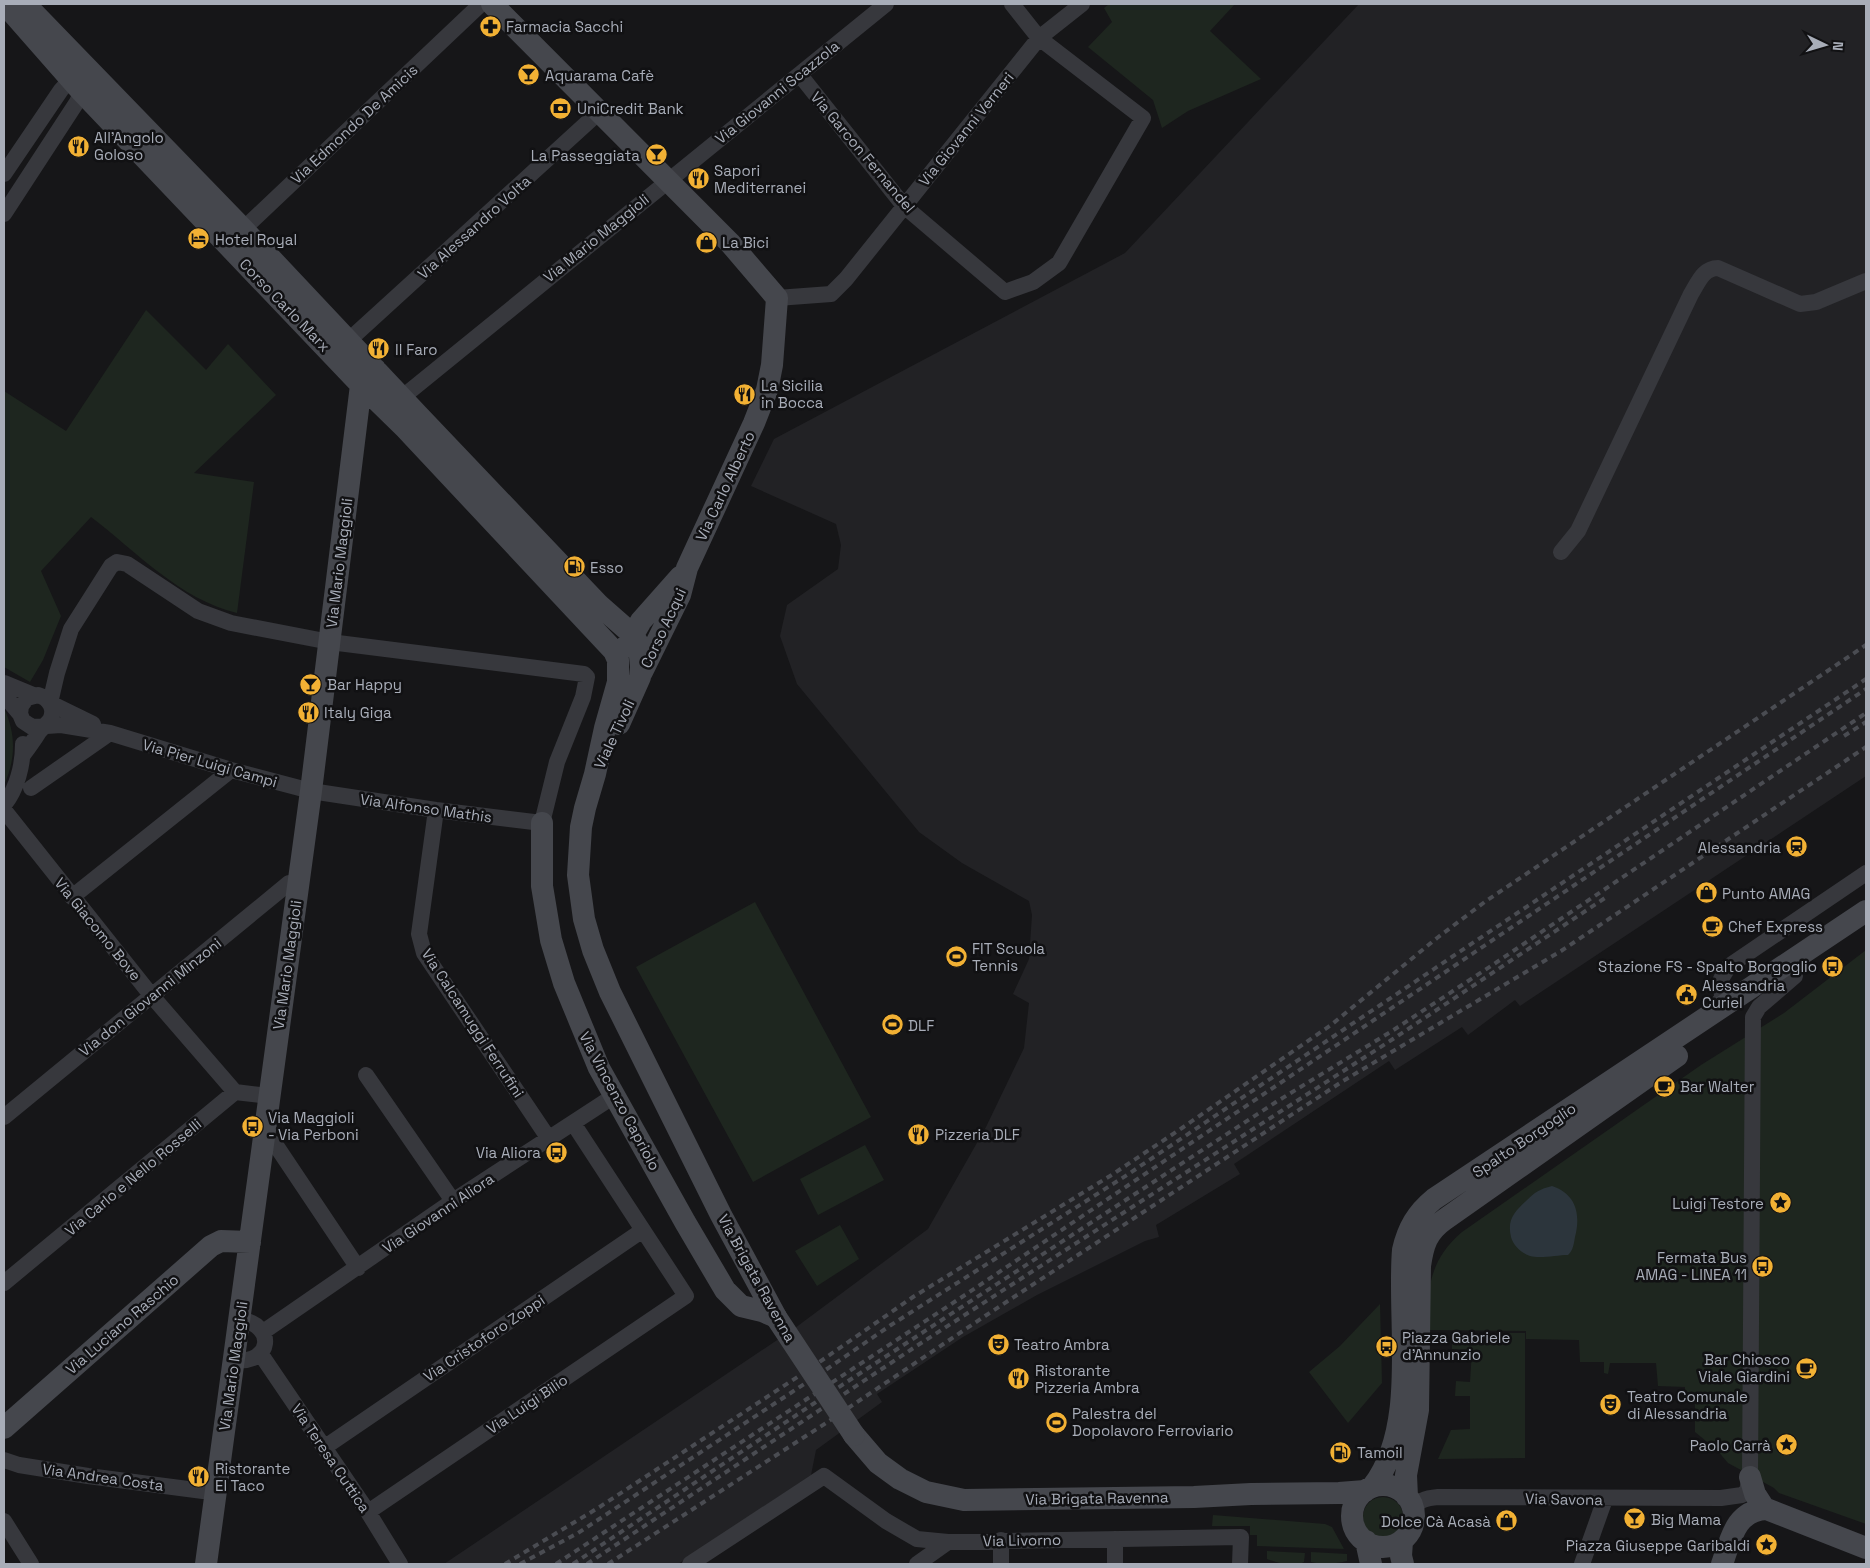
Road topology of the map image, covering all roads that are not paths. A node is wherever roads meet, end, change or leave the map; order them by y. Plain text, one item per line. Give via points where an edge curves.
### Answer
1 (7, 4) edge
2 (25, 4) edge
3 (482, 4) edge
4 (492, 4) edge
5 (886, 4) edge
6 (1012, 4) edge
7 (1082, 4) edge
8 (1039, 38) junction
9 (91, 70) junction
10 (800, 75) junction
11 (76, 86) junction
12 (599, 112) junction
13 (4, 174) edge
14 (667, 180) junction
15 (904, 206) junction
16 (4, 214) edge
17 (243, 229) junction
18 (226, 245) junction
19 (1866, 281) edge
20 (777, 298) junction
21 (348, 341) junction
22 (368, 377) junction
23 (394, 404) junction
24 (1560, 552) dead end
25 (687, 568) junction
26 (600, 604) junction
27 (656, 606) junction
28 (632, 634) junction
29 (330, 642) junction
30 (630, 676) junction
31 (4, 683) edge
32 (4, 695) edge
33 (40, 698) junction
34 (21, 718) junction
35 (44, 726) junction
36 (110, 733) junction
37 (23, 755) junction
38 (230, 770) junction
39 (595, 774) joint
40 (31, 788) dead end
41 (311, 791) junction
42 (4, 805) edge
43 (4, 810) edge
44 (436, 810) junction
45 (542, 823) junction
46 (1860, 872) edge
47 (298, 885) junction
48 (72, 897) junction
49 (1866, 911) edge
50 (1866, 928) edge
51 (1795, 976) junction
52 (151, 996) junction
53 (1712, 1014) junction
54 (366, 1074) dead end
55 (235, 1092) junction
56 (269, 1096) junction
57 (614, 1096) junction
58 (4, 1117) edge
59 (573, 1123) junction
60 (549, 1139) junction
61 (263, 1142) junction
62 (453, 1201) junction
63 (643, 1230) junction
64 (250, 1242) junction
65 (358, 1268) junction
66 (4, 1284) edge
67 (776, 1318) junction
68 (239, 1319) junction
69 (263, 1332) junction
70 (260, 1353) junction
71 (234, 1360) junction
72 (4, 1428) edge
73 (325, 1447) junction
74 (221, 1455) junction
75 (4, 1460) edge
76 (1750, 1477) junction
77 (1369, 1488) junction
78 (1194, 1497) junction
79 (1721, 1498) junction
80 (1605, 1499) junction
81 (1410, 1505) junction
82 (1766, 1509) junction
83 (368, 1512) junction
84 (4, 1521) edge
85 (1360, 1534) junction
86 (1001, 1540) junction
87 (1115, 1540) junction
88 (1731, 1540) junction
89 (1402, 1541) junction
90 (948, 1542) junction
91 (1864, 1546) edge
92 (31, 1564) edge
93 (206, 1564) edge
94 (400, 1564) edge
95 (690, 1564) edge
96 (917, 1564) edge
97 (1001, 1564) edge
98 (1115, 1564) edge
99 (1240, 1564) edge
100 (1371, 1564) edge
101 (1403, 1564) edge
102 (1582, 1564) edge
103 (1722, 1564) edge

1 - 11 main road, Corso Carlo Marx
2 - 9 main road, Corso Carlo Marx
3 - 17 street, Via Edmondo De Amicis
4 - 12 main road
5 - 10 street, Via Giovanni Scazzola
6 - 8 street
7 - 8 street, Via Giovanni Verneri
8 - 15 street, Via Giovanni Verneri
8 - 15 street, Via Garcon Fernandel via 1143,118 1059,264 1033,282 1005,292
9 - 11 street
9 - 17 main road, Corso Carlo Marx
10 - 14 street, Via Giovanni Scazzola
10 - 15 street, Via Garcon Fernandel
11 - 13 street via 61,90
11 - 16 street via 77,102
11 - 18 main road, Corso Carlo Marx
12 - 14 main road
12 - 21 street, Via Alessandro Volta
14 - 20 main road via 730,243
14 - 23 street, Via Mario Maggioli
15 - 20 street, Via Giovanni Verneri via 831,294
17 - 18 street, Via Edmondo De Amicis
17 - 21 main road, Corso Carlo Marx
18 - 22 main road, Corso Carlo Marx
19 - 24 street via 1816,302 1800,304 1718,268 1704,274 1691,294 1578,531
20 - 25 main road, Via Carlo Alberto via 772,365 764,399
21 - 22 main road, Corso Carlo Marx
22 - 23 main road, Viale Tivoli
22 - 29 main road, Via Mario Maggioli
23 - 26 main road, Viale Tivoli
23 - 30 main road, Viale Tivoli via 614,650
25 - 27 main road, Corso Acqui
25 - 30 main road, Corso Acqui via 680,595
26 - 27 main road, Corso Acqui via 614,614 630,619 641,617
26 - 28 main road, Viale Tivoli
27 - 28 main road, Corso Acqui
28 - 30 main road, Corso Acqui via 624,653
29 - 33 street via 218,619 198,611 127,564 117,562 111,566 71,628 57,673
29 - 41 main road, Via Mario Maggioli
29 - 45 street, Via Vincenzo Capriolo via 586,674 583,697 557,762
30 - 39 main road, Viale Tivoli
31 - 33 street, Via Pier Luigi Campi
32 - 34 street
33 - 34 street via 23,701
33 - 35 street via 52,710
33 - 36 street, Via Pier Luigi Campi
34 - 35 street via 32,727
34 - 37 street
35 - 36 street, Via Pier Luigi Campi via 66,725
35 - 37 street
36 - 38 street, Via Pier Luigi Campi
36 - 40 street
37 - 42 street via 16,783
38 - 41 street, Via Pier Luigi Campi
38 - 48 street
39 - 67 main road, Via Brigata Ravenna via 585,808 578,858 581,905 593,950 649,1071
41 - 44 street, Via Alfonso Mathis
41 - 47 main road, Via Mario Maggioli
43 - 48 street, Via Giacomo Bove
44 - 45 street, Via Alfonso Mathis
44 - 60 street, Via Calcamuggi Ferrufini via 419,934 424,953
45 - 57 main road, Via Vincenzo Capriolo via 542,886 555,959
46 - 53 street via 1730,966 1721,979 1722,997
47 - 52 street, Via don Giovanni Minzoni via 289,883
47 - 56 main road, Via Mario Maggioli
48 - 52 street, Via Giacomo Bove
49 - 53 main road, Spalto Borgoglio
50 - 51 main road, Spalto Borgoglio
51 - 76 street via 1759,1007 1753,1017
51 - 81 main road, Spalto Borgoglio via 1430,1232 1420,1266 1418,1410 1406,1476
52 - 55 street, Via Giacomo Bove
52 - 58 street, Via don Giovanni Minzoni
53 - 77 main road, Spalto Borgoglio via 1434,1199 1418,1214 1408,1231 1403,1250 1402,1378 1398,1418 1383,1472
54 - 62 street
55 - 56 street
55 - 66 street, Via Carlo e Nello Rosselli
56 - 61 main road, Via Mario Maggioli
57 - 59 street, Via Giovanni Aliora
57 - 67 main road, Via Vincenzo Capriolo via 725,1290 742,1306
59 - 60 street, Via Giovanni Aliora
59 - 63 street
60 - 62 street, Via Giovanni Aliora
61 - 64 main road, Via Mario Maggioli
61 - 65 street via 275,1144
62 - 65 street, Via Giovanni Aliora
63 - 73 street, Via Cristoforo Zoppi
63 - 83 street, Via Luigi Bilio via 686,1296
64 - 68 main road, Via Mario Maggioli
64 - 72 main road, Via Luciano Raschio via 221,1242 211,1246
65 - 69 street, Via Giovanni Aliora
67 - 78 main road, Via Brigata Ravenna, bridge via 854,1435 892,1474 926,1492 954,1498 992,1500
68 - 69 street via 254,1322
68 - 71 main road, Via Mario Maggioli
69 - 70 street via 264,1344
70 - 71 street via 252,1360
70 - 73 street, Via Teresa Cuttica
71 - 74 main road, Via Mario Maggioli
73 - 83 street, Via Teresa Cuttica
74 - 75 street, Via Andrea Costa via 212,1486 203,1491 88,1476
74 - 93 main road, Via Mario Maggioli
76 - 79 street, Via Savona via 1745,1494
76 - 82 main road via 1758,1500
77 - 78 main road, Via Brigata Ravenna via 1344,1493
77 - 81 main road via 1397,1489
77 - 85 main road via 1355,1503 1353,1511
78 - 85 main road, Via Brigata Ravenna via 1327,1508 1343,1513
79 - 80 street, Via Savona
79 - 88 street via 1732,1502 1736,1510
80 - 81 street, Via Savona via 1438,1497
80 - 102 street
81 - 89 main road via 1410,1530
82 - 88 main road via 1743,1517
82 - 91 main road
83 - 94 street, Via Teresa Cuttica
84 - 92 street
85 - 89 main road via 1373,1545 1387,1547
85 - 100 main road
86 - 87 street, Via Livorno
86 - 90 street, Via Livorno
86 - 97 street
87 - 98 street
87 - 99 street, Via Livorno via 1241,1538
88 - 103 main road
89 - 101 main road
90 - 95 street, Via Livorno via 917,1539 824,1476
90 - 96 street

